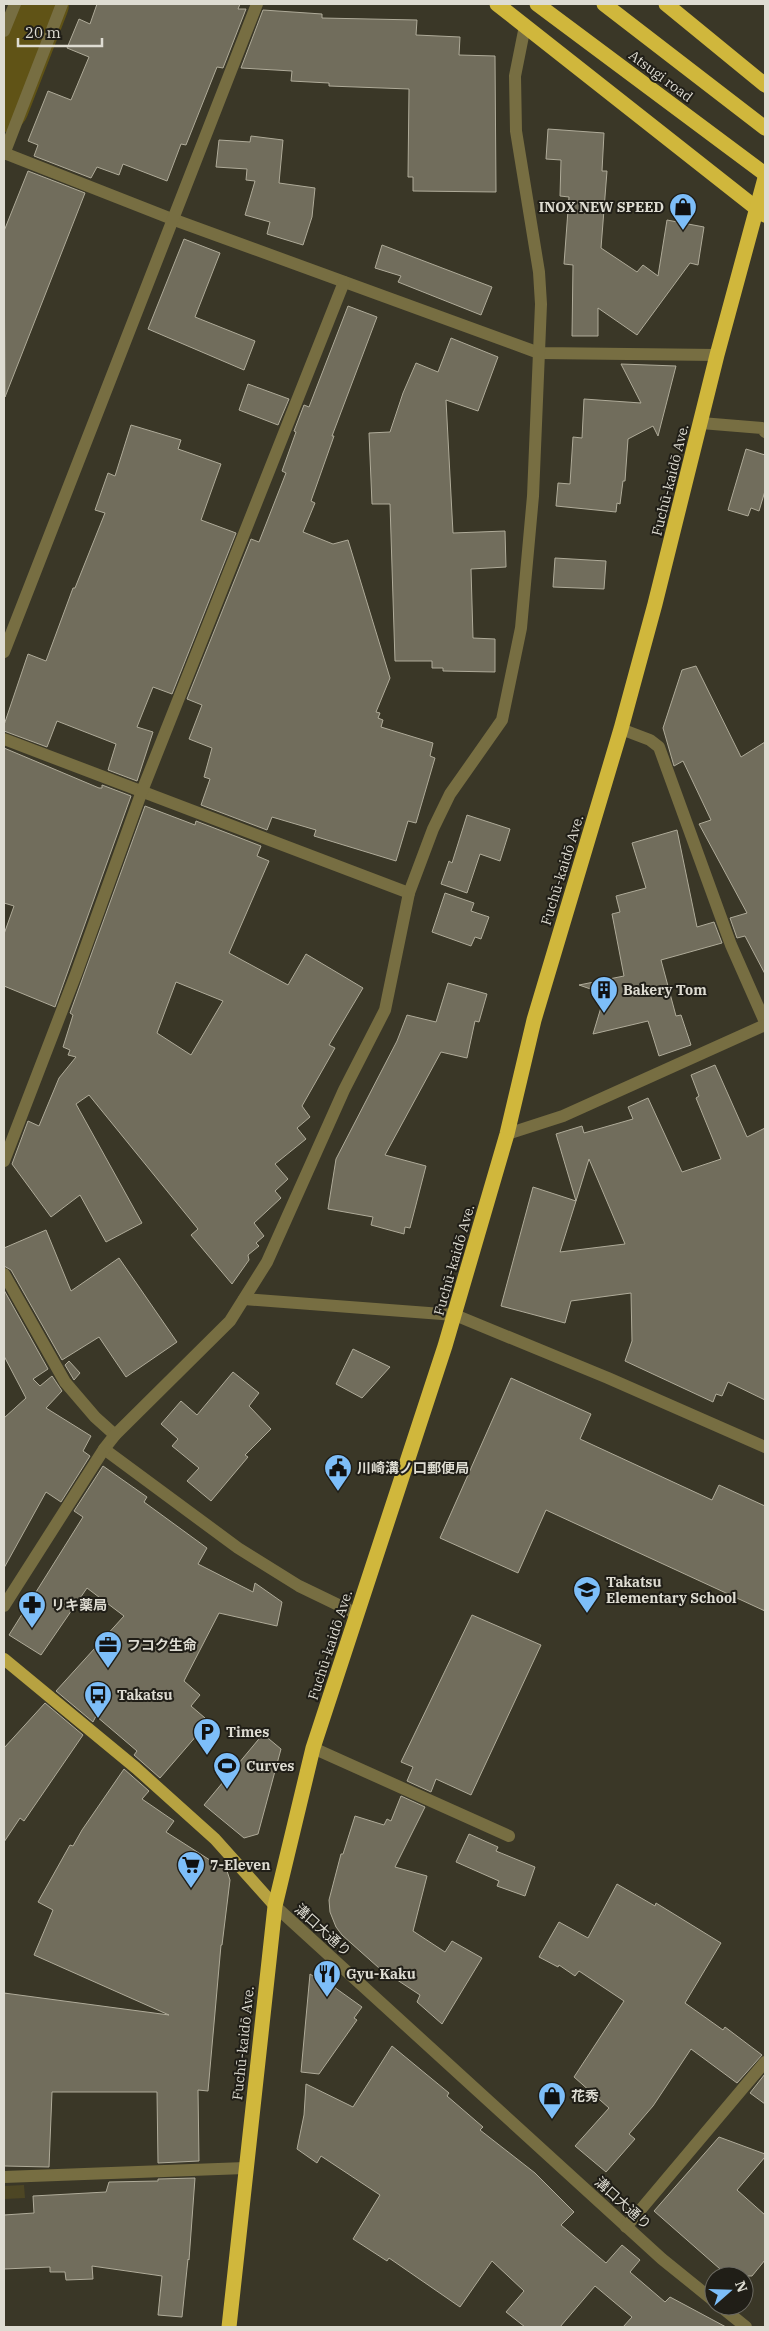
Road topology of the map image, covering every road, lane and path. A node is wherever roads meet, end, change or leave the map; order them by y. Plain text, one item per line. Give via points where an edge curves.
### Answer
1 (15, 4) edge
2 (62, 4) edge
3 (257, 4) edge
4 (497, 4) edge
5 (537, 4) edge
6 (604, 4) edge
7 (666, 4) edge
8 (525, 26) junction
9 (4, 31) edge
10 (765, 85) edge
11 (765, 128) edge
12 (4, 153) edge
13 (765, 174) edge
14 (765, 178) edge
15 (761, 212) edge
16 (172, 219) junction
17 (344, 282) junction
18 (539, 353) junction
19 (717, 355) junction
20 (701, 423) junction
21 (765, 432) edge
22 (4, 652) edge
23 (621, 729) junction
24 (4, 739) edge
25 (142, 791) junction
26 (409, 893) junction
27 (765, 1024) edge
28 (507, 1134) junction
29 (4, 1161) edge
30 (4, 1274) edge
31 (244, 1300) junction
32 (455, 1316) junction
33 (115, 1435) junction
34 (765, 1447) edge
35 (104, 1449) junction
36 (4, 1606) edge
37 (357, 1614) junction
38 (4, 1659) edge
39 (313, 1748) junction
40 (509, 1836) dead end
41 (275, 1906) junction
42 (765, 2062) edge
43 (245, 2168) junction
44 (4, 2177) edge
45 (626, 2226) junction
46 (704, 2292) edge
47 (730, 2316) edge
48 (741, 2326) edge
49 (229, 2327) edge

1 - 9 street
2 - 12 street
3 - 16 street
4 - 8 highway
5 - 13 highway, Atsugi road
6 - 11 highway, Atsugi road
7 - 10 highway
8 - 15 highway
8 - 18 street via 515,76 516,131 539,272
12 - 16 street
14 - 15 highway, Fuchū-kaidō Ave.
15 - 19 highway, Fuchū-kaidō Ave.
16 - 17 street
16 - 22 street
17 - 18 street
17 - 25 street
18 - 19 street
18 - 26 street via 533,496 521,628 502,720 450,794
19 - 20 highway, Fuchū-kaidō Ave.
20 - 21 street via 762,428
20 - 23 highway, Fuchū-kaidō Ave.
23 - 27 street via 659,747 731,945
23 - 28 highway, Fuchū-kaidō Ave. via 534,1020
24 - 25 street
25 - 26 street
25 - 29 street
26 - 31 street via 385,1010 344,1090 267,1262
27 - 28 street via 563,1116
28 - 32 highway, Fuchū-kaidō Ave.
30 - 33 street via 65,1382
31 - 32 street
31 - 33 street via 230,1321
32 - 34 street
32 - 37 highway, Fuchū-kaidō Ave.
33 - 35 street
35 - 36 street
35 - 37 street via 238,1548 299,1586
37 - 39 highway, Fuchū-kaidō Ave.
38 - 41 main road, 溝口大通り via 136,1768 215,1839
39 - 40 street
39 - 41 highway, Fuchū-kaidō Ave.
41 - 43 highway, Fuchū-kaidō Ave.
41 - 45 street, 溝口大通り
42 - 45 street
43 - 44 street
43 - 49 highway, Fuchū-kaidō Ave.
45 - 46 street, 溝口大通り
47 - 48 street

